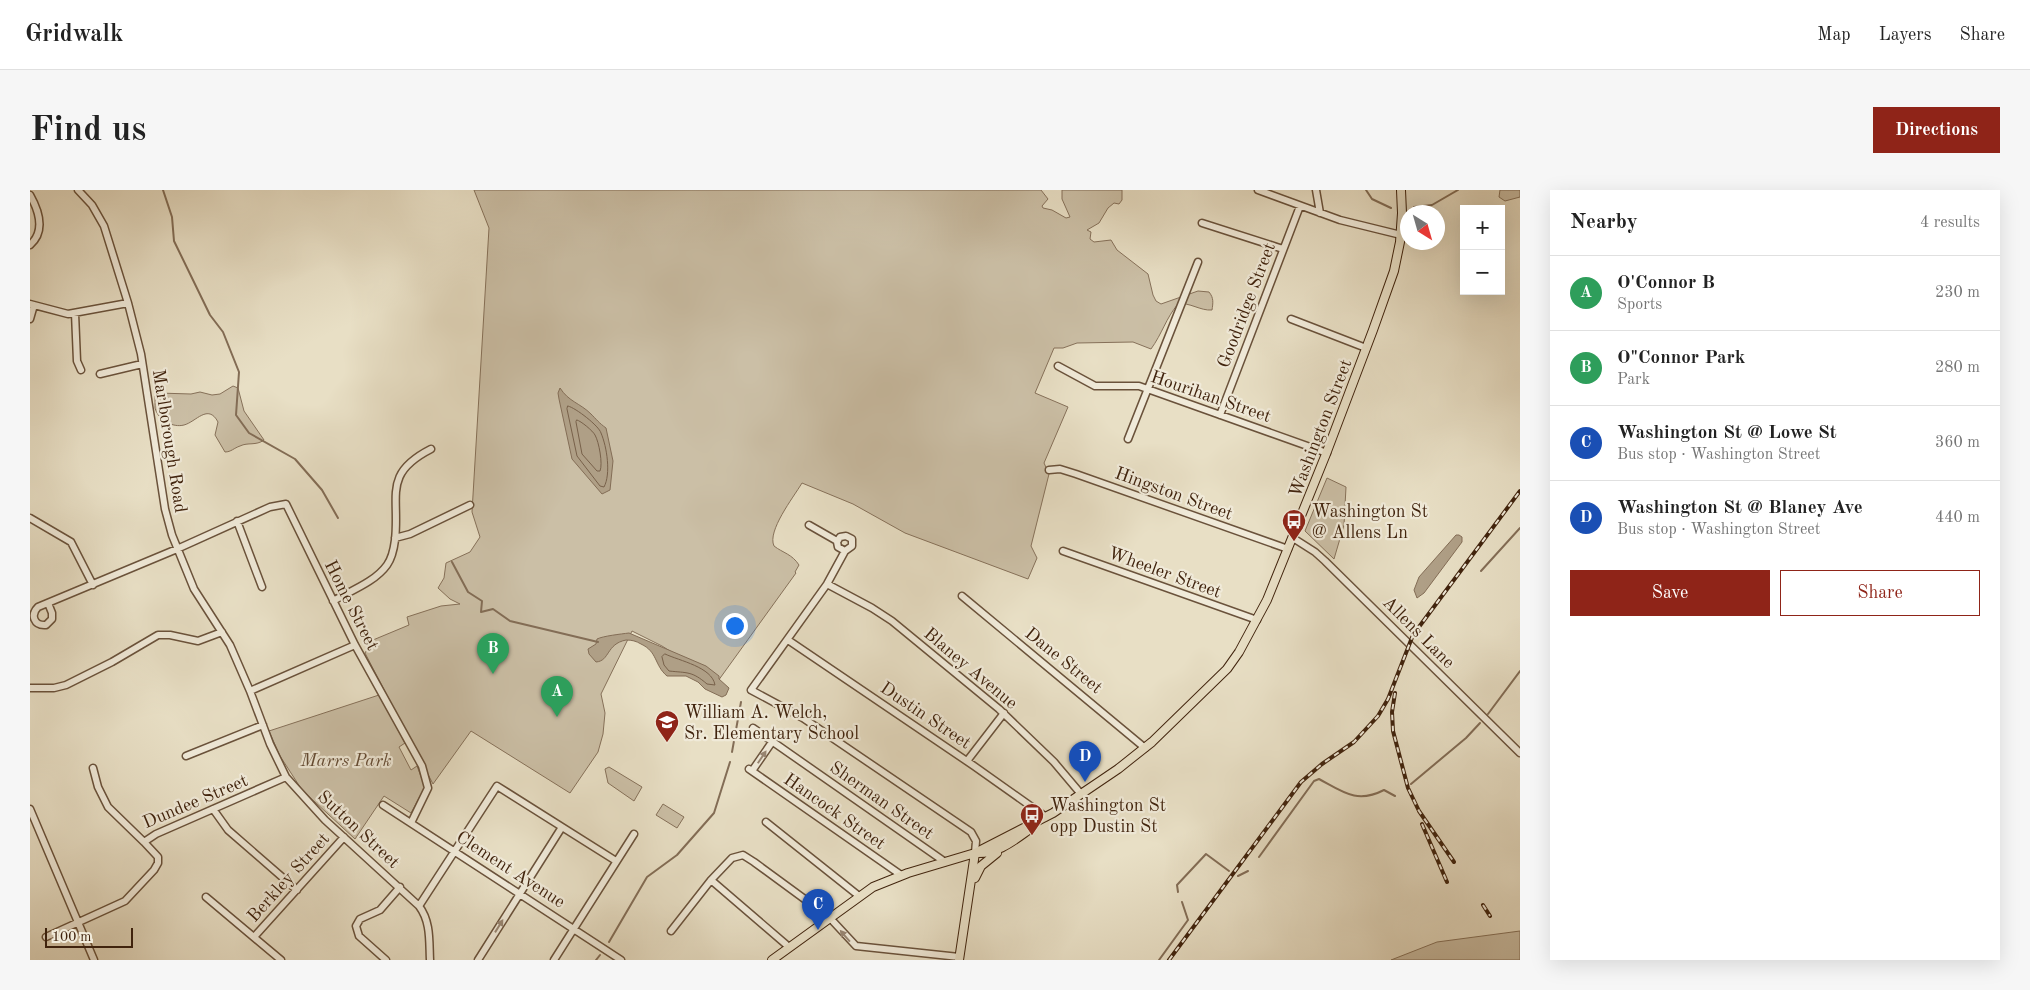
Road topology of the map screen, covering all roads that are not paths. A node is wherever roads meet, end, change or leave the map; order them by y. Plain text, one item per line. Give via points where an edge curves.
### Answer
1 (78, 190) edge
2 (1258, 190) edge
3 (1316, 190) edge
4 (1401, 190) edge
5 (30, 194) edge
6 (1402, 205) edge
7 (1300, 206) junction
8 (1320, 213) junction
9 (1202, 223) dead end
10 (1400, 235) edge
11 (1400, 240) edge
12 (30, 245) edge
13 (1283, 249) junction
14 (1198, 262) dead end
15 (128, 303) junction
16 (32, 304) edge
17 (75, 313) junction
18 (1291, 319) dead end
19 (30, 320) edge
20 (1366, 348) junction
21 (142, 364) junction
22 (1058, 366) dead end
23 (81, 370) dead end
24 (100, 374) dead end
25 (1148, 389) junction
26 (1220, 414) junction
27 (1128, 439) dead end
28 (431, 449) dead end
29 (1327, 453) junction
30 (1049, 470) dead end
31 (470, 505) dead end
32 (30, 518) edge
33 (237, 521) junction
34 (809, 525) dead end
35 (395, 538) junction
36 (1293, 538) junction
37 (837, 540) junction
38 (177, 549) junction
39 (1288, 549) junction
40 (845, 551) junction
41 (1063, 551) dead end
42 (827, 584) junction
43 (93, 585) junction
44 (262, 587) dead end
45 (962, 596) dead end
46 (333, 601) junction
47 (48, 603) dead end
48 (1256, 620) junction
49 (222, 632) junction
50 (788, 640) junction
51 (355, 645) junction
52 (30, 688) edge
53 (250, 691) junction
54 (1004, 713) junction
55 (262, 725) junction
56 (753, 728) dead end
57 (772, 742) junction
58 (1145, 748) junction
59 (1520, 753) edge
60 (186, 756) dead end
61 (967, 761) junction
62 (93, 768) dead end
63 (286, 777) junction
64 (1080, 794) junction
65 (383, 805) dead end
66 (30, 809) edge
67 (213, 810) junction
68 (1046, 817) junction
69 (32, 819) edge
70 (766, 822) dead end
71 (411, 823) junction
72 (562, 827) junction
73 (634, 834) dead end
74 (344, 837) junction
75 (144, 842) junction
76 (1006, 846) junction
77 (454, 850) junction
78 (976, 853) junction
79 (616, 862) junction
80 (945, 862) junction
81 (901, 875) junction
82 (711, 880) junction
83 (400, 887) junction
84 (970, 889) junction
85 (296, 890) junction
86 (519, 893) junction
87 (859, 896) junction
88 (206, 897) dead end
89 (419, 906) junction
90 (830, 917) junction
91 (79, 923) junction
92 (574, 928) junction
93 (671, 931) dead end
94 (46, 937) dead end
95 (254, 937) junction
96 (789, 947) junction
97 (959, 959) edge
98 (94, 960) edge
99 (281, 960) edge
100 (386, 960) edge
101 (430, 960) edge
102 (478, 960) edge
103 (554, 960) edge
104 (621, 960) edge
105 (772, 960) edge

1 - 15 street, Marlborough Road via 92,205 104,226
2 - 7 street
3 - 8 street
4 - 6 main road, Washington Street
5 - 12 street via 40,226 38,236
7 - 8 street
7 - 13 street, Goodridge Street
8 - 10 street
9 - 13 street
11 - 20 main road, Washington Street via 1394,271
13 - 26 street, Goodridge Street
14 - 25 street
15 - 17 street
15 - 21 street, Marlborough Road
16 - 17 street via 61,314
16 - 19 street
17 - 23 street via 77,361
18 - 20 street
20 - 29 main road, Washington Street
21 - 24 street
21 - 38 street, Marlborough Road via 160,485
22 - 25 street, Hourihan Street via 1095,386 1140,386
25 - 26 street, Hourihan Street
25 - 27 street
26 - 29 street, Hourihan Street
28 - 35 street via 411,460 399,475
29 - 36 main road, Washington Street
30 - 39 street, Hingston Street via 1060,469 1076,474
31 - 35 street
32 - 43 street via 71,542
33 - 38 street, Home Street
33 - 44 street
33 - 46 street, Home Street via 286,504
34 - 37 street
35 - 46 street via 392,556 384,570
36 - 39 main road, Washington Street
36 - 59 street, Allens Lane via 1325,561
37 - 40 street via 838,547
37 - 40 street via 846,536 852,539 852,546
38 - 43 street, Home Street
38 - 49 street, Marlborough Road via 194,589
39 - 48 main road, Washington Street
40 - 42 street
41 - 48 street, Wheeler Street
42 - 50 street
42 - 54 street, Blaney Avenue via 892,621
43 - 47 street, Home Street
45 - 58 street, Dane Street
46 - 51 street, Home Street
48 - 58 main road, Washington Street via 1227,669
49 - 52 street via 198,641 158,635 66,685
49 - 53 street, Marlborough Road
50 - 61 street, Dustin Street
50 - 78 street via 750,690 803,718 971,832 976,841
51 - 53 street
51 - 71 street, Home Street via 428,780 428,790
53 - 55 street, Sutton Street
54 - 61 street
54 - 64 street, Blaney Avenue via 1054,762
55 - 60 street
55 - 63 street, Sutton Street
56 - 57 street, Sherman Street
57 - 80 street, Sherman Street
81 -> 57 street, Hancock Street via 750,770
58 - 64 main road, Washington Street
61 - 68 street, Dustin Street
62 - 75 street, Dundee Street via 108,807
63 - 67 street, Dundee Street
63 - 74 street, Sutton Street
64 - 68 main road, Washington Street
65 - 71 street, Clement Avenue
66 - 69 street
67 - 75 street, Dundee Street
67 - 85 street via 228,830
68 - 76 main road, Washington Street
68 - 78 main road, Washington Street
69 - 91 street
70 - 87 street
71 - 77 street, Clement Avenue
72 - 77 street via 497,786
72 - 79 street
72 - 86 street
73 - 79 street
74 - 83 street, Sutton Street
74 - 85 street, Berkley Street
75 - 91 street via 158,859 154,870 128,899
76 - 78 main road, Washington Street via 986,854
76 - 84 main road via 981,866
77 - 86 street, Clement Avenue
77 - 89 street
78 - 80 main road, Washington Street
78 - 84 main road
79 - 92 street
80 - 81 main road, Washington Street
81 - 87 main road, Washington Street
82 - 90 street via 732,858 743,855
82 - 93 street
82 - 96 street
83 - 89 street, Sutton Street
83 - 100 street via 380,910 360,919 356,926 358,936
84 - 97 main road
85 - 95 street, Berkley Street
86 - 92 street, Clement Avenue
102 -> 86 street
87 - 90 main road, Washington Street
88 - 95 street
89 - 101 street, Sutton Street via 428,924
90 - 96 main road, Washington Street
97 -> 90 street via 860,948 848,940
91 - 94 street
91 - 98 street
92 - 103 street
92 - 104 street, Clement Avenue
95 - 99 street
96 - 105 main road, Washington Street

